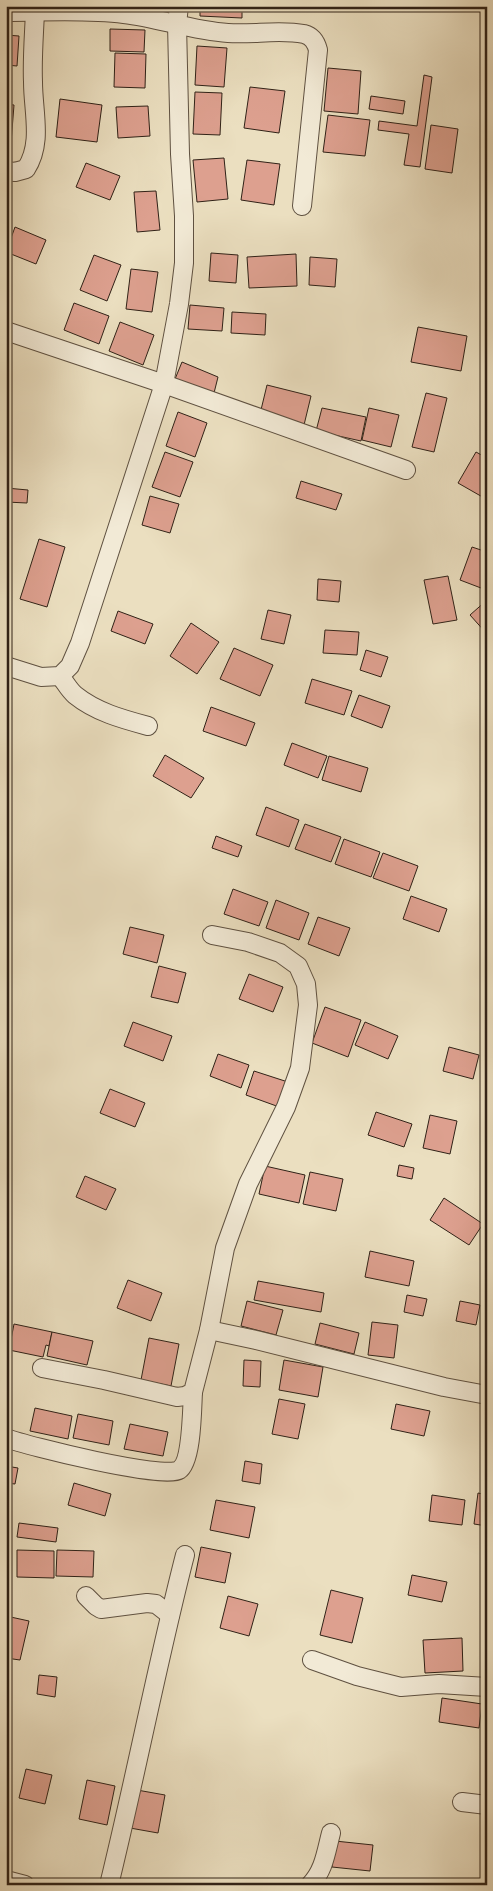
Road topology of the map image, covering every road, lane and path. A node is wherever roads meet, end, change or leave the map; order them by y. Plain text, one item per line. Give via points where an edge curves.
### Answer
1 (179, 6) edge
2 (6, 12) edge
3 (35, 12) junction
4 (177, 24) junction
5 (6, 171) edge
6 (302, 206) dead end
7 (6, 331) edge
8 (164, 384) junction
9 (406, 470) dead end
10 (6, 666) edge
11 (60, 676) junction
12 (148, 726) dead end
13 (212, 935) dead end
14 (209, 1330) junction
15 (42, 1368) dead end
16 (192, 1392) junction
17 (487, 1396) edge
18 (6, 1438) edge
19 (185, 1555) dead end
20 (86, 1596) dead end
21 (170, 1615) junction
22 (312, 1660) dead end
23 (487, 1687) edge
24 (462, 1802) dead end
25 (487, 1805) edge
26 (331, 1833) dead end
27 (6, 1880) edge
28 (24, 1885) edge
29 (109, 1885) edge
30 (310, 1885) edge

1 - 4 street
2 - 3 street
3 - 4 street via 122,14
3 - 5 street via 33,80 36,147 26,169
4 - 6 street via 226,33 305,34 314,41 318,50
4 - 8 street via 184,263 180,304
7 - 8 street
8 - 9 street
8 - 11 street via 80,643 70,666
10 - 11 street via 40,677
11 - 12 street via 73,694 91,706
13 - 14 street via 280,953 298,966 306,984 308,1005 300,1068 286,1107 248,1184 225,1248
14 - 16 street
14 - 17 street
15 - 16 street via 177,1397
16 - 18 street via 191,1436 186,1462 174,1473 40,1448
19 - 21 street
20 - 21 street via 102,1609 147,1603 156,1604
21 - 29 street
22 - 23 street via 401,1687 439,1684
24 - 25 street
26 - 30 street via 324,1862
27 - 28 street

